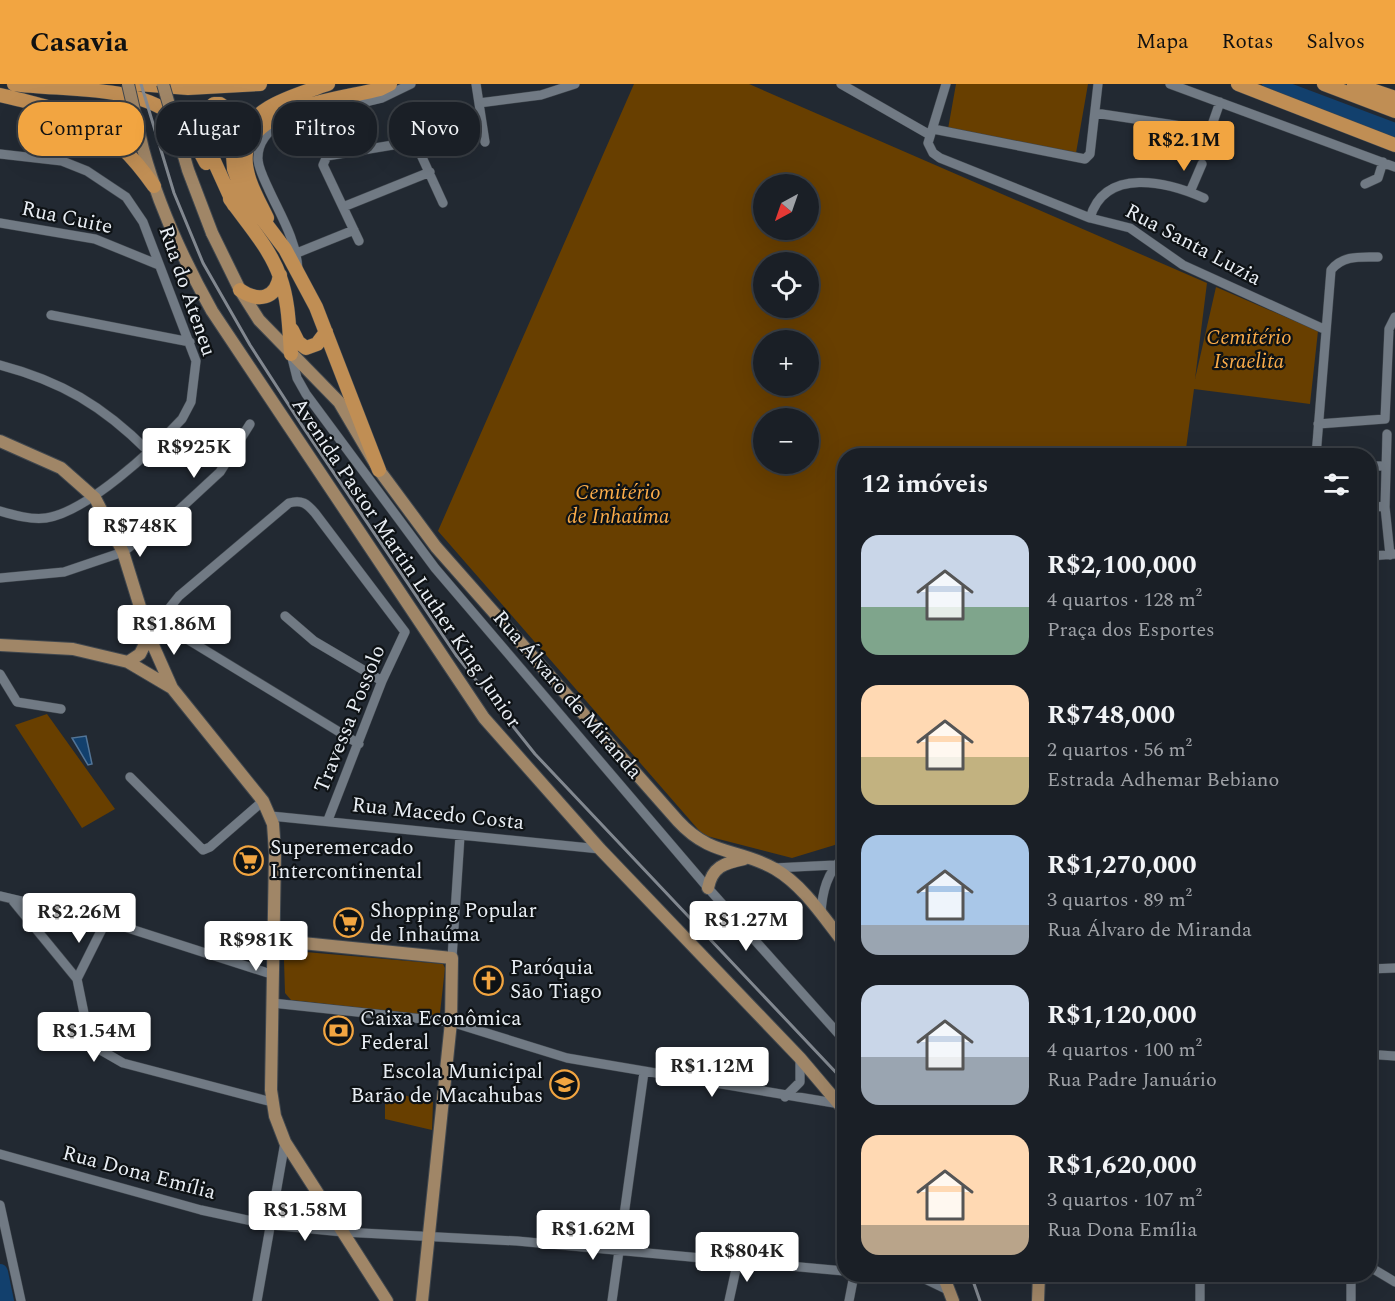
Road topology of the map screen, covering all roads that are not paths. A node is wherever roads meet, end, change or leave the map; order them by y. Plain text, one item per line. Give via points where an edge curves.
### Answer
1 (14, 84) edge
2 (86, 84) edge
3 (128, 84) edge
4 (163, 84) edge
5 (260, 84) edge
6 (328, 84) edge
7 (390, 84) edge
8 (411, 84) edge
9 (476, 84) edge
10 (575, 84) edge
11 (841, 84) edge
12 (946, 84) edge
13 (1098, 84) edge
14 (1170, 84) edge
15 (1238, 84) edge
16 (1324, 84) edge
17 (1354, 84) edge
18 (141, 85) edge
19 (0, 95) edge
20 (1394, 98) edge
21 (365, 102) edge
22 (479, 102) edge
23 (1221, 102) junction
24 (480, 103) edge
25 (480, 110) edge
26 (1395, 111) edge
27 (261, 112) edge
28 (1095, 113) junction
29 (273, 129) edge
30 (931, 132) junction
31 (485, 142) dead end
32 (1395, 145) edge
33 (0, 154) edge
34 (213, 156) edge
35 (233, 156) edge
36 (1383, 162) junction
37 (1202, 164) dead end
38 (1395, 167) edge
39 (430, 172) junction
40 (1365, 184) dead end
41 (154, 186) junction
42 (1190, 192) junction
43 (1204, 198) dead end
44 (443, 203) dead end
45 (234, 205) junction
46 (343, 207) junction
47 (1090, 218) junction
48 (0, 223) edge
49 (354, 230) junction
50 (273, 232) junction
51 (359, 241) dead end
52 (297, 254) junction
53 (1378, 257) dead end
54 (159, 265) junction
55 (298, 271) junction
56 (280, 275) junction
57 (240, 290) junction
58 (51, 315) dead end
59 (1395, 317) edge
60 (288, 319) junction
61 (1326, 330) junction
62 (326, 332) junction
63 (190, 342) junction
64 (291, 354) junction
65 (0, 365) edge
66 (250, 424) dead end
67 (1318, 424) junction
68 (1387, 434) dead end
69 (0, 441) edge
70 (1316, 448) edge
71 (148, 450) junction
72 (1389, 464) edge
73 (379, 470) junction
74 (95, 498) junction
75 (1377, 506) edge
76 (1385, 507) junction
77 (0, 511) edge
78 (123, 552) junction
79 (1393, 554) edge
80 (1377, 555) edge
81 (0, 578) edge
82 (141, 611) junction
83 (285, 616) dead end
84 (159, 621) junction
85 (168, 628) junction
86 (149, 636) junction
87 (0, 645) edge
88 (128, 662) junction
89 (0, 674) edge
90 (382, 681) junction
91 (172, 688) junction
92 (61, 710) dead end
93 (358, 744) junction
94 (130, 777) dead end
95 (263, 801) junction
96 (271, 816) junction
97 (328, 820) junction
98 (460, 836) junction
99 (600, 849) junction
100 (745, 858) junction
101 (836, 865) joint
102 (774, 868) junction
103 (708, 888) junction
104 (0, 896) edge
105 (13, 901) junction
106 (821, 914) junction
107 (106, 921) junction
108 (837, 934) edge
109 (272, 940) junction
110 (452, 958) junction
111 (1395, 968) edge
112 (1377, 969) edge
113 (271, 974) junction
114 (77, 979) junction
115 (272, 1003) junction
116 (451, 1022) junction
117 (837, 1032) edge
118 (1380, 1055) dead end
119 (1395, 1056) edge
120 (800, 1058) junction
121 (644, 1072) junction
122 (785, 1097) junction
123 (837, 1101) edge
124 (272, 1102) junction
125 (837, 1106) edge
126 (285, 1142) junction
127 (0, 1154) edge
128 (0, 1205) edge
129 (271, 1225) junction
130 (343, 1232) junction
131 (430, 1236) junction
132 (619, 1250) junction
133 (738, 1260) junction
134 (837, 1270) edge
135 (1377, 1271) edge
136 (853, 1282) edge
137 (930, 1282) edge
138 (1039, 1282) edge
139 (1200, 1282) edge
140 (1351, 1282) edge
141 (1395, 1282) edge
142 (952, 1296) edge
143 (21, 1301) edge
144 (257, 1301) edge
145 (387, 1301) edge
146 (422, 1301) edge
147 (612, 1301) edge
148 (729, 1301) edge
149 (849, 1301) edge
150 (1038, 1301) edge
151 (1200, 1301) edge
152 (1351, 1301) edge

1 - 45 highway via 127,96 156,103 190,134
2 - 18 highway
3 - 41 main road, Avenida Pastor Martin Luther King Junior, bridge
4 - 57 main road, Avenida Pastor Martin Luther King Junior, bridge via 212,233
5 - 18 highway via 221,88
6 - 27 highway
7 - 50 highway via 279,115 257,129 246,153 247,166
8 - 21 street
9 - 22 street
10 - 24 street via 541,95
11 - 30 street
12 - 30 street
13 - 28 street
14 - 23 street
15 - 32 highway
16 - 26 highway
17 - 20 highway
19 - 41 highway via 54,108 100,128 124,147
23 - 28 street via 1212,125 1201,129
23 - 36 street
25 - 31 street
28 - 30 street via 1090,154 1082,160
29 - 52 street via 262,142 258,158
30 - 47 street, Rua Santa Luzia via 929,148 940,158
33 - 54 street, Rua do Ateneu via 62,161 107,182 126,197 143,222
34 - 45 highway
35 - 50 highway via 242,192
36 - 38 street
36 - 40 street via 1378,178
37 - 42 street
39 - 44 street
39 - 46 street
39 - 46 street via 420,148 411,142 327,156 323,165
41 - 99 main road, Avenida Pastor Martin Luther King Junior via 198,285 228,337 464,692
42 - 43 street
42 - 47 street via 1154,182 1125,184 1104,195
45 - 56 highway
46 - 49 street
47 - 61 street, Rua Santa Luzia via 1130,228 1183,265
48 - 54 street, Rua Cuite via 95,239
49 - 51 street
49 - 52 street
50 - 55 highway
52 - 55 street
53 - 61 street via 1342,260 1331,270
54 - 63 street, Rua do Ateneu
55 - 62 highway
56 - 57 highway via 276,289 267,297 255,298
56 - 60 highway
57 - 64 main road, Avenida Pastor Martin Luther King Junior via 259,320
58 - 63 street
59 - 67 street via 1389,329 1385,419
60 - 62 highway via 295,338 306,348 317,344
60 - 64 highway
61 - 67 street
62 - 73 highway
63 - 71 street, Rua do Ateneu via 196,362 191,402 176,426
64 - 73 main road, Avenida Pastor Martin Luther King Junior via 339,402
64 - 103 street, Rua Álvaro de Miranda via 306,394 435,568
65 - 71 street via 80,394
66 - 78 street via 220,472 180,509
67 - 70 street
68 - 72 street
69 - 74 main road via 61,468
71 - 74 street, Rua do Ateneu
72 - 76 street
73 - 100 main road, Avenida Pastor Martin Luther King Junior via 436,547 689,833 711,848
74 - 77 street, Rua do Ateneu via 44,518
74 - 78 main road
75 - 76 street
76 - 79 street
78 - 81 street via 63,572
78 - 82 main road
79 - 80 street
82 - 84 street
82 - 86 main road
83 - 90 street via 314,641
84 - 85 street
84 - 90 street, Travessa Possolo via 179,596 280,510 296,501 304,502 405,632
85 - 86 street
85 - 93 street
86 - 88 main road via 140,654
86 - 91 main road
87 - 88 main road via 73,649
88 - 91 main road
89 - 92 street via 17,702
90 - 93 street, Travessa Possolo
91 - 95 main road
93 - 97 street, Travessa Possolo
94 - 95 street via 203,850
95 - 96 main road
96 - 97 street, Rua Macedo Costa
96 - 109 main road via 275,852
97 - 98 street, Rua Macedo Costa
98 - 99 street, Rua Macedo Costa
98 - 110 street
99 - 120 main road, Avenida Pastor Martin Luther King Junior
100 - 102 main road, Avenida Pastor Martin Luther King Junior
100 - 103 main road via 719,866
101 - 102 street
101 - 106 street via 823,892
102 - 106 main road, Avenida Pastor Martin Luther King Junior via 802,891
103 - 117 street, Rua Álvaro de Miranda
104 - 105 street
105 - 107 street
105 - 114 street
106 - 108 main road, Avenida Pastor Martin Luther King Junior
107 - 113 street
107 - 114 street
109 - 110 main road
109 - 113 main road
110 - 116 main road
111 - 112 street
113 - 115 main road
114 - 124 street via 91,1039 110,1058
115 - 116 street
115 - 124 main road
116 - 121 street via 538,1051
116 - 131 main road
118 - 119 street
120 - 122 street via 800,1082
120 - 123 main road, Avenida Pastor Martin Luther King Junior
121 - 122 street
121 - 132 street
122 - 125 street
124 - 126 main road
126 - 129 street
126 - 130 main road
127 - 129 street, Rua Dona Emília via 201,1210
128 - 143 street
129 - 130 street, Rua Dona Emília
129 - 144 street
130 - 131 street, Rua Dona Emília
130 - 145 main road
131 - 132 street, Rua Dona Emília
131 - 146 main road
132 - 133 street, Rua Dona Emília
132 - 147 street
133 - 134 street, Rua Dona Emília
133 - 148 street
135 - 141 street
136 - 149 street
137 - 142 street
138 - 150 main road
139 - 151 street
140 - 152 street

